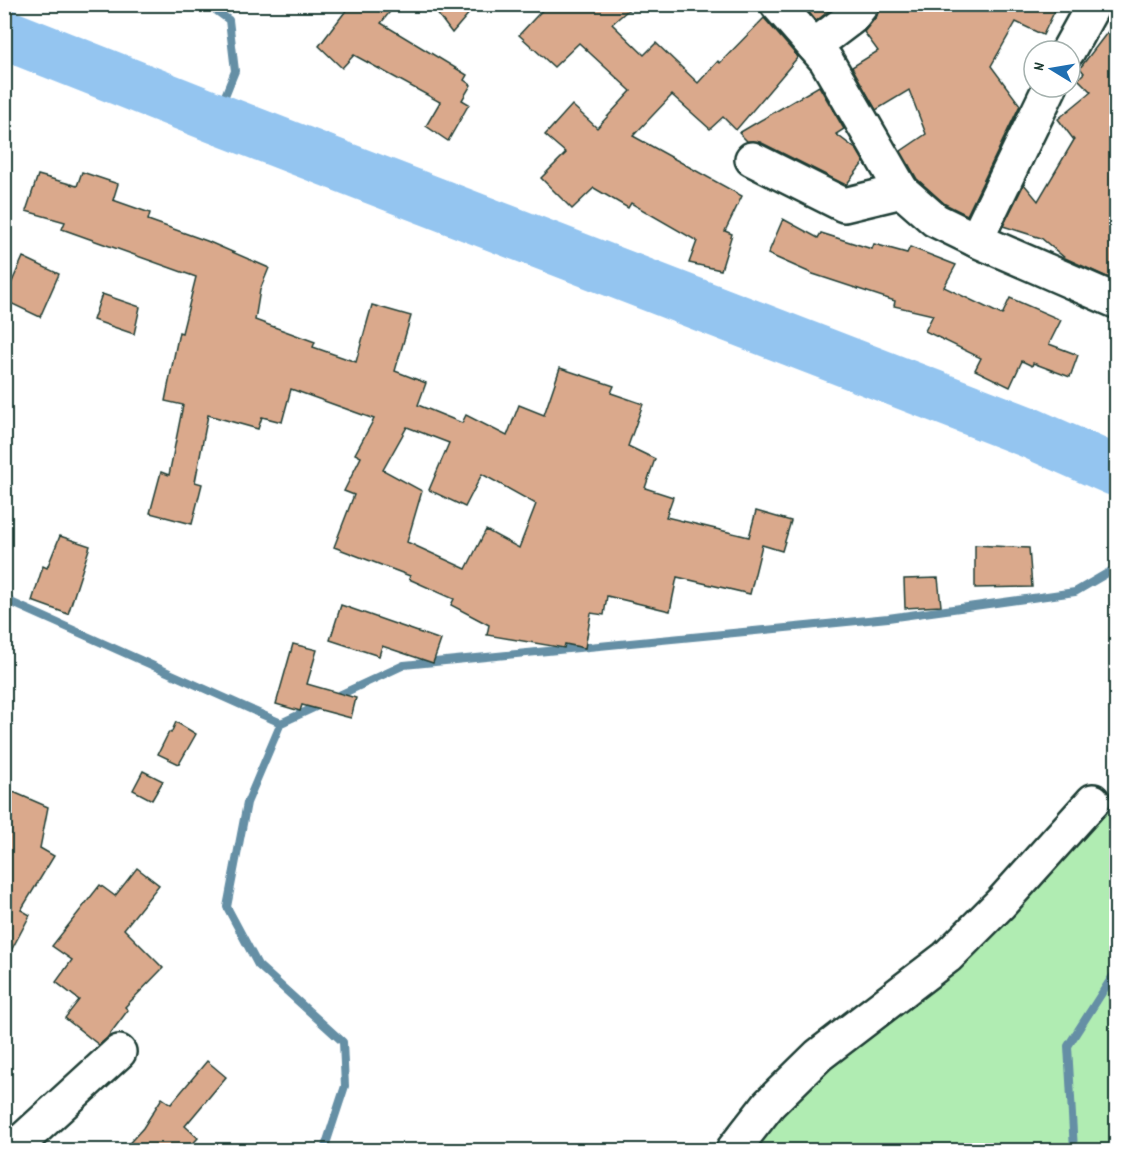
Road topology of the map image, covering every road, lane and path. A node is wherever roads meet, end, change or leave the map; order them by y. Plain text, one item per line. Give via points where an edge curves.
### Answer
1 (777, 4) edge
2 (862, 4) edge
3 (1094, 4) edge
4 (1075, 39) edge
5 (814, 46) junction
6 (1044, 99) edge
7 (752, 159) dead end
8 (902, 191) junction
9 (976, 240) junction
10 (1116, 301) edge
11 (1093, 801) dead end
12 (119, 1052) dead end
13 (12, 1150) edge
14 (733, 1150) edge

1 - 5 street
2 - 5 street via 851,18
3 - 4 street
5 - 8 street
6 - 9 street
7 - 8 street via 844,205
8 - 9 street via 935,220
9 - 10 street
11 - 14 street via 947,957 819,1055 769,1104
12 - 13 street

